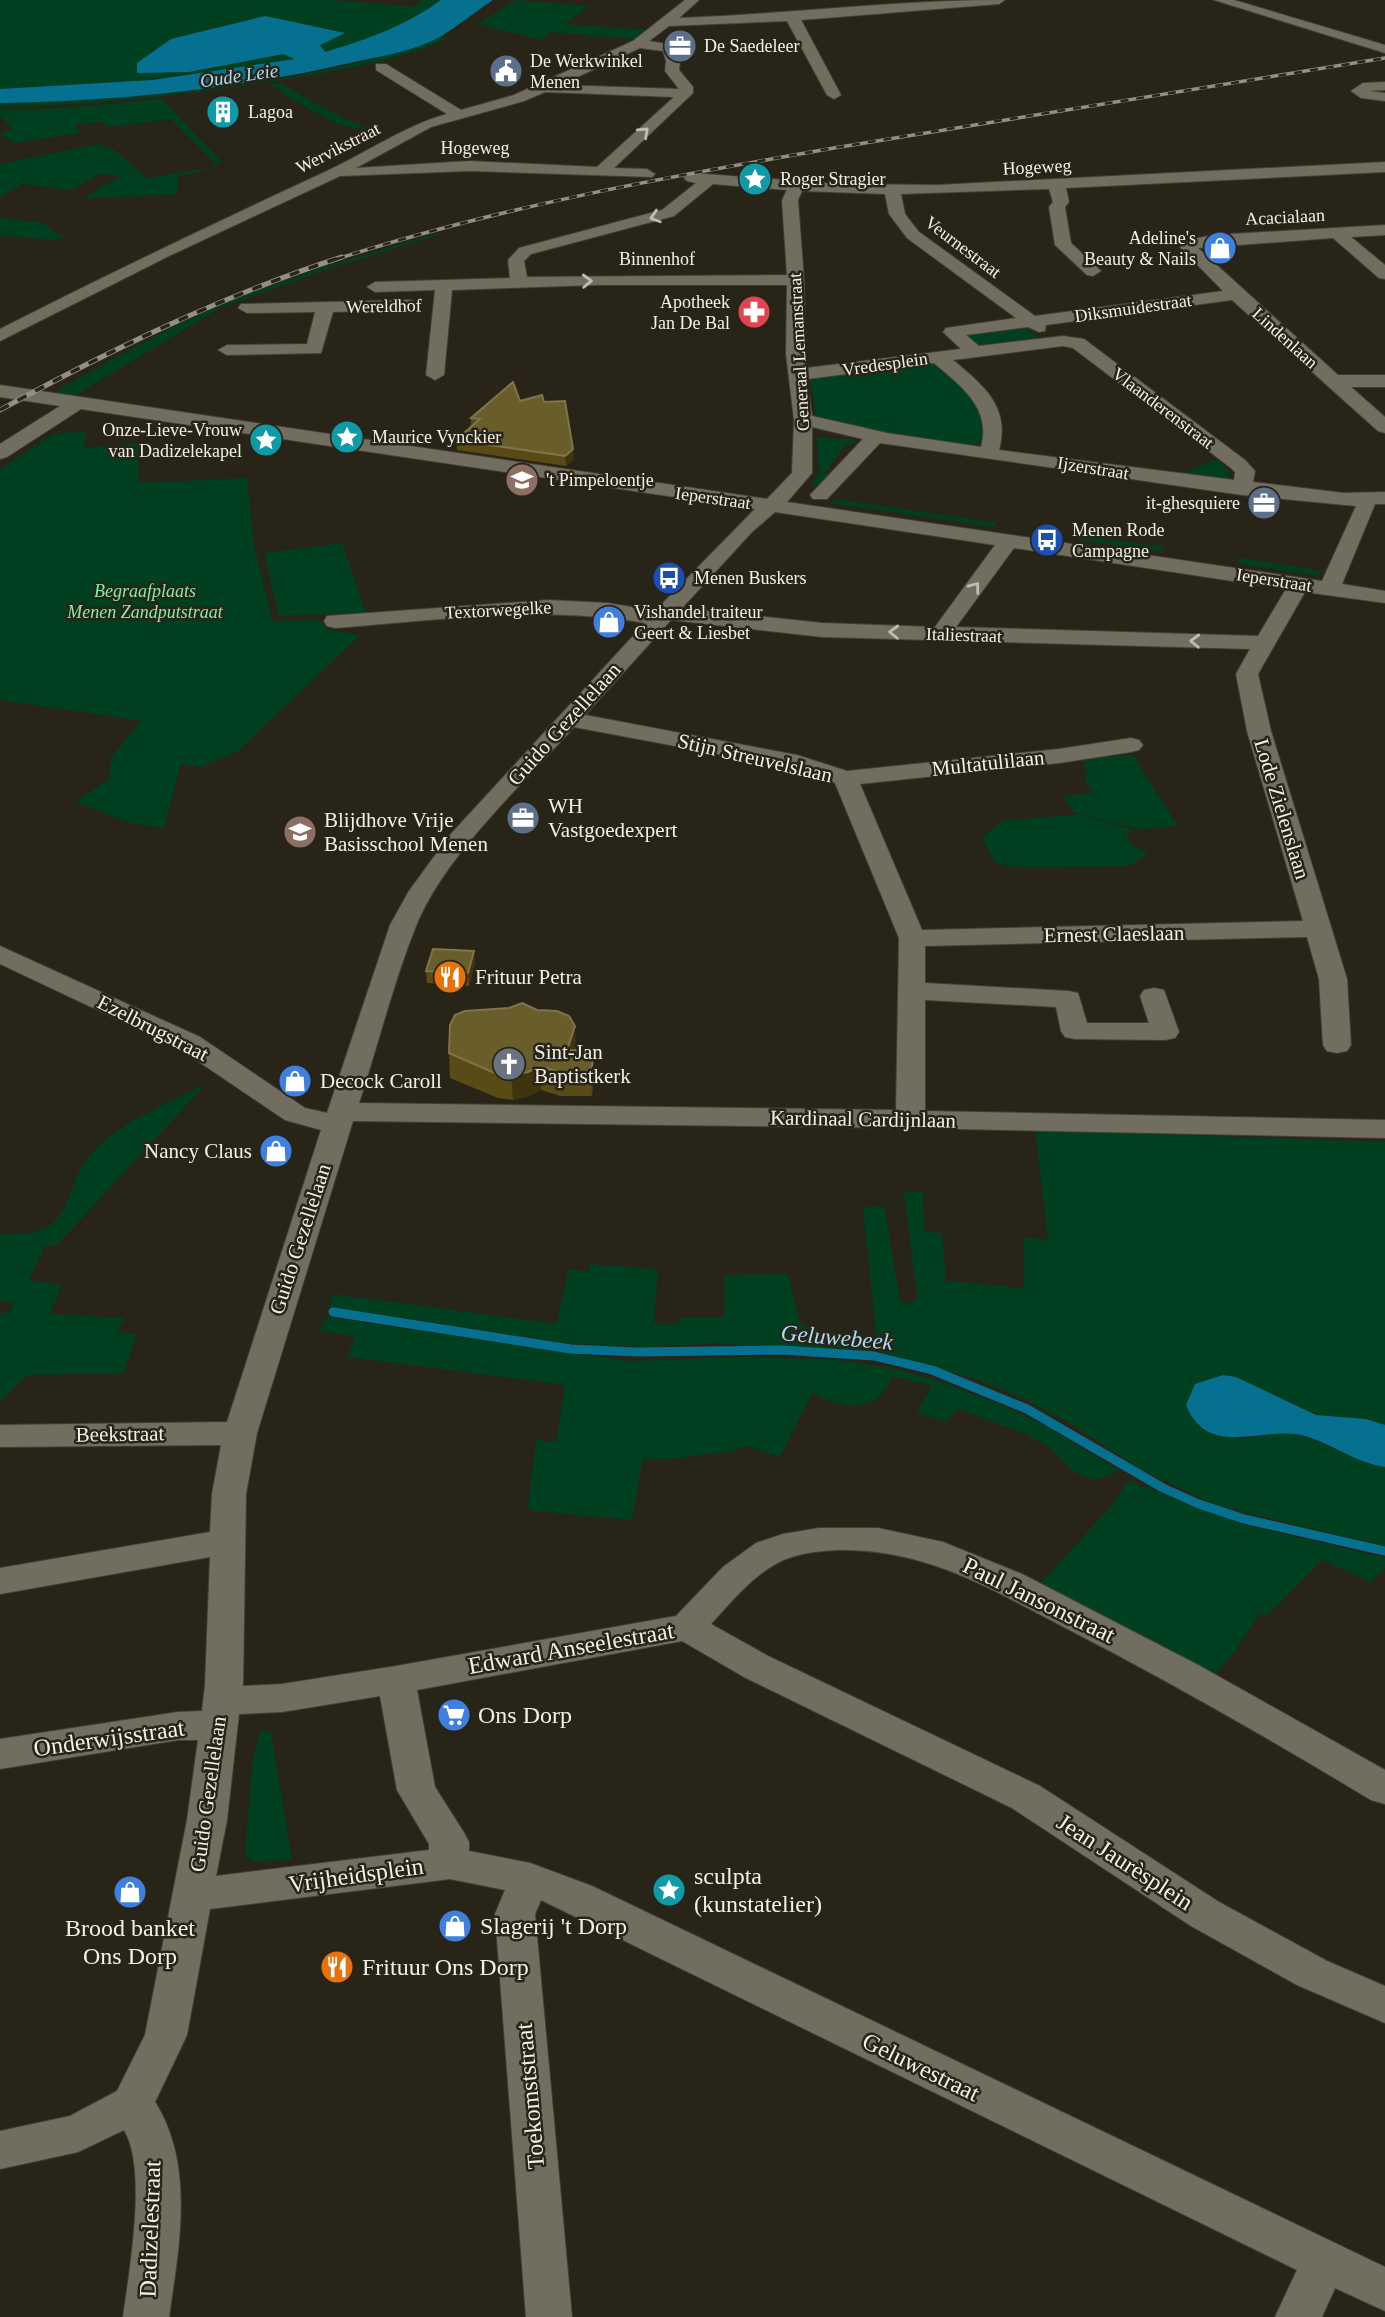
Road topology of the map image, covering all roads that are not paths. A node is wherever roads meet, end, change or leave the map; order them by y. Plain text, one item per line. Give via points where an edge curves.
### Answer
1 (693, 0) edge
2 (999, 0) edge
3 (1220, 0) edge
4 (790, 17) junction
5 (669, 20) junction
6 (638, 44) junction
7 (1382, 48) edge
8 (381, 67) dead end
9 (544, 88) junction
10 (686, 93) junction
11 (835, 95) dead end
12 (458, 114) junction
13 (1385, 167) edge
14 (344, 169) junction
15 (602, 171) junction
16 (647, 174) dead end
17 (692, 178) dead end
18 (710, 179) junction
19 (796, 186) junction
20 (1055, 186) junction
21 (892, 190) junction
22 (1385, 230) edge
23 (1337, 233) junction
24 (1188, 247) joint
25 (1093, 271) dead end
26 (1385, 274) edge
27 (796, 280) junction
28 (519, 283) junction
29 (444, 285) junction
30 (375, 287) dead end
31 (1236, 294) junction
32 (443, 305) junction
33 (325, 307) junction
34 (247, 308) dead end
35 (1030, 321) junction
36 (0, 336) edge
37 (1063, 341) junction
38 (227, 350) dead end
39 (975, 352) junction
40 (938, 357) junction
41 (797, 374) junction
42 (435, 375) dead end
43 (1333, 381) junction
44 (1385, 381) edge
45 (0, 391) edge
46 (77, 403) junction
47 (803, 421) junction
48 (1385, 427) edge
49 (875, 437) junction
50 (989, 452) junction
51 (0, 453) edge
52 (1224, 454) junction
53 (1166, 478) junction
54 (1242, 489) junction
55 (1385, 498) edge
56 (1361, 500) junction
57 (770, 506) junction
58 (1009, 541) junction
59 (1385, 577) edge
60 (1334, 580) junction
61 (1299, 584) junction
62 (1385, 597) edge
63 (664, 616) junction
64 (335, 621) dead end
65 (944, 634) junction
66 (1264, 643) junction
67 (567, 719) junction
68 (1131, 745) dead end
69 (845, 778) junction
70 (1317, 929) junction
71 (912, 938) junction
72 (0, 954) edge
73 (27, 967) junction
74 (0, 981) edge
75 (913, 991) junction
76 (1154, 996) dead end
77 (1337, 1045) dead end
78 (340, 1117) junction
79 (910, 1119) junction
80 (1385, 1129) edge
81 (240, 1433) junction
82 (0, 1436) edge
83 (227, 1542) junction
84 (0, 1581) edge
85 (687, 1626) junction
86 (396, 1680) junction
87 (220, 1713) junction
88 (936, 1753) joint
89 (0, 1754) edge
90 (1385, 1789) edge
91 (450, 1863) junction
92 (530, 1879) junction
93 (193, 1894) junction
94 (1385, 2005) edge
95 (132, 2104) junction
96 (0, 2150) edge
97 (1325, 2260) junction
98 (1385, 2290) edge
99 (146, 2317) edge
100 (549, 2317) edge
101 (1298, 2317) edge

1 - 5 street, Wervikstraat
2 - 4 street
3 - 7 street
4 - 5 street
4 - 11 street
5 - 6 street, Wervikstraat
6 - 9 street, Wervikstraat
6 - 10 street via 668,48 672,71
8 - 12 street
9 - 10 street
9 - 12 street, Wervikstraat
15 -> 10 street
12 - 14 street, Wervikstraat via 426,124
13 - 20 street, Hogeweg
14 - 15 street, Hogeweg via 478,166
14 - 36 street, Wervikstraat
15 - 16 street, Hogeweg
17 - 18 street, Hogeweg
18 - 19 street, Hogeweg
18 -> 28 street, Binnenhof via 661,216 525,251 516,260
19 - 21 street, Hogeweg
19 - 27 street, Generaal Lemanstraat via 790,200
20 - 21 street, Hogeweg
20 - 25 street via 1061,202 1057,207 1063,245
21 - 35 street, Veurnestraat via 897,214 913,235
22 - 23 street, Acacialaan
23 - 24 street, Acacialaan via 1213,240
23 - 26 street
24 - 31 street, Lindenlaan
28 -> 27 street, Binnenhof
27 - 41 street, Generaal Lemanstraat
28 - 29 street, Binnenhof
29 - 30 street, Binnenhof
29 - 32 street, Wereldhof
31 - 35 street, Diksmuidestraat
31 - 43 street, Lindenlaan
32 - 33 street, Wereldhof
32 - 42 street, Wereldhof
33 - 34 street, Wereldhof
33 - 38 street, Wereldhof via 313,329 315,349
35 - 37 street, Veurnestraat
35 - 39 street, Diksmuidestraat via 952,332
37 - 39 street
37 - 52 street, Vlaanderenstraat via 1078,343
39 - 40 street
40 - 41 street, Vredesplein
40 - 50 street, Vredesplein via 987,403 994,441
41 - 47 street, Generaal Lemanstraat
43 - 44 street
43 - 48 street, Lindenlaan
45 - 46 street, Ieperstraat
46 - 51 street
46 - 57 street, Ieperstraat
47 - 49 street, Ijzerstraat
47 - 57 street, Generaal Lemanstraat via 802,473
49 - 50 street, Ijzerstraat
49 - 60 street, Ieperstraat via 820,495
50 - 53 street, Ijzerstraat
52 - 53 street
52 - 54 street, Vlaanderenstraat via 1245,471
53 - 54 street, Ijzerstraat
54 - 56 street, Ijzerstraat
55 - 56 street, Ijzerstraat
56 - 60 street via 1366,506
57 - 58 street, Ieperstraat
57 - 63 street, Guido Gezellelaan
58 - 61 street, Ieperstraat
65 -> 58 street
59 - 60 street, Ieperstraat
60 - 61 street, Ieperstraat
60 - 62 street, Ieperstraat
61 - 66 street, Lode Zielenslaan
63 - 64 street, Textorwegelke via 548,606
65 -> 63 street, Italiestraat via 822,630
63 - 67 street, Guido Gezellelaan
66 -> 65 street, Italiestraat
66 - 70 street, Lode Zielenslaan via 1247,674 1249,695
67 - 69 street, Stijn Streuvelslaan via 797,762
67 - 78 street, Guido Gezellelaan via 458,841 422,891 403,925
68 - 69 street, Multatulilaan
69 - 71 street, Stijn Streuvelslaan
70 - 71 street, Ernest Claeslaan
70 - 77 street, Lode Zielenslaan via 1333,979
71 - 75 street, Stijn Streuvelslaan
72 - 73 street, Ezelbrugstraat
73 - 74 street
73 - 78 street, Ezelbrugstraat via 190,1043 295,1114 314,1121
75 - 76 street via 1068,999 1075,1031 1165,1032
75 - 79 street, Stijn Streuvelslaan
78 - 79 street, Kardinaal Cardijnlaan
78 - 81 street, Guido Gezellelaan
79 - 80 street, Kardinaal Cardijnlaan
81 - 82 street, Beekstraat
81 - 83 street, Guido Gezellelaan via 229,1494
83 - 84 street
83 - 87 street, Guido Gezellelaan
85 - 86 street, Edward Anseelestraat
85 - 88 street, Edward Anseelestraat via 757,1667
85 - 90 street, Paul Jansonstraat via 770,1551 817,1540 909,1545 971,1565 1160,1658
86 - 87 street, Edward Anseelestraat
86 - 91 street, Vrijheidsplein via 416,1790 449,1842
87 - 89 street, Onderwijsstraat via 178,1726
87 - 93 street, Guido Gezellelaan
88 - 94 street, Jean Jaurèsplein via 1026,1797 1205,1914 1312,1973
91 - 92 street, Geluwestraat
91 - 93 street, Vrijheidsplein
92 - 97 street, Geluwestraat via 578,1898
92 - 100 street, Toekomststraat via 515,1914
93 - 95 street, Guido Gezellelaan via 166,2035
95 - 96 street via 78,2133
95 - 99 street, Dadizelestraat via 153,2140 157,2177
97 - 98 street, Geluwestraat
97 - 101 street

